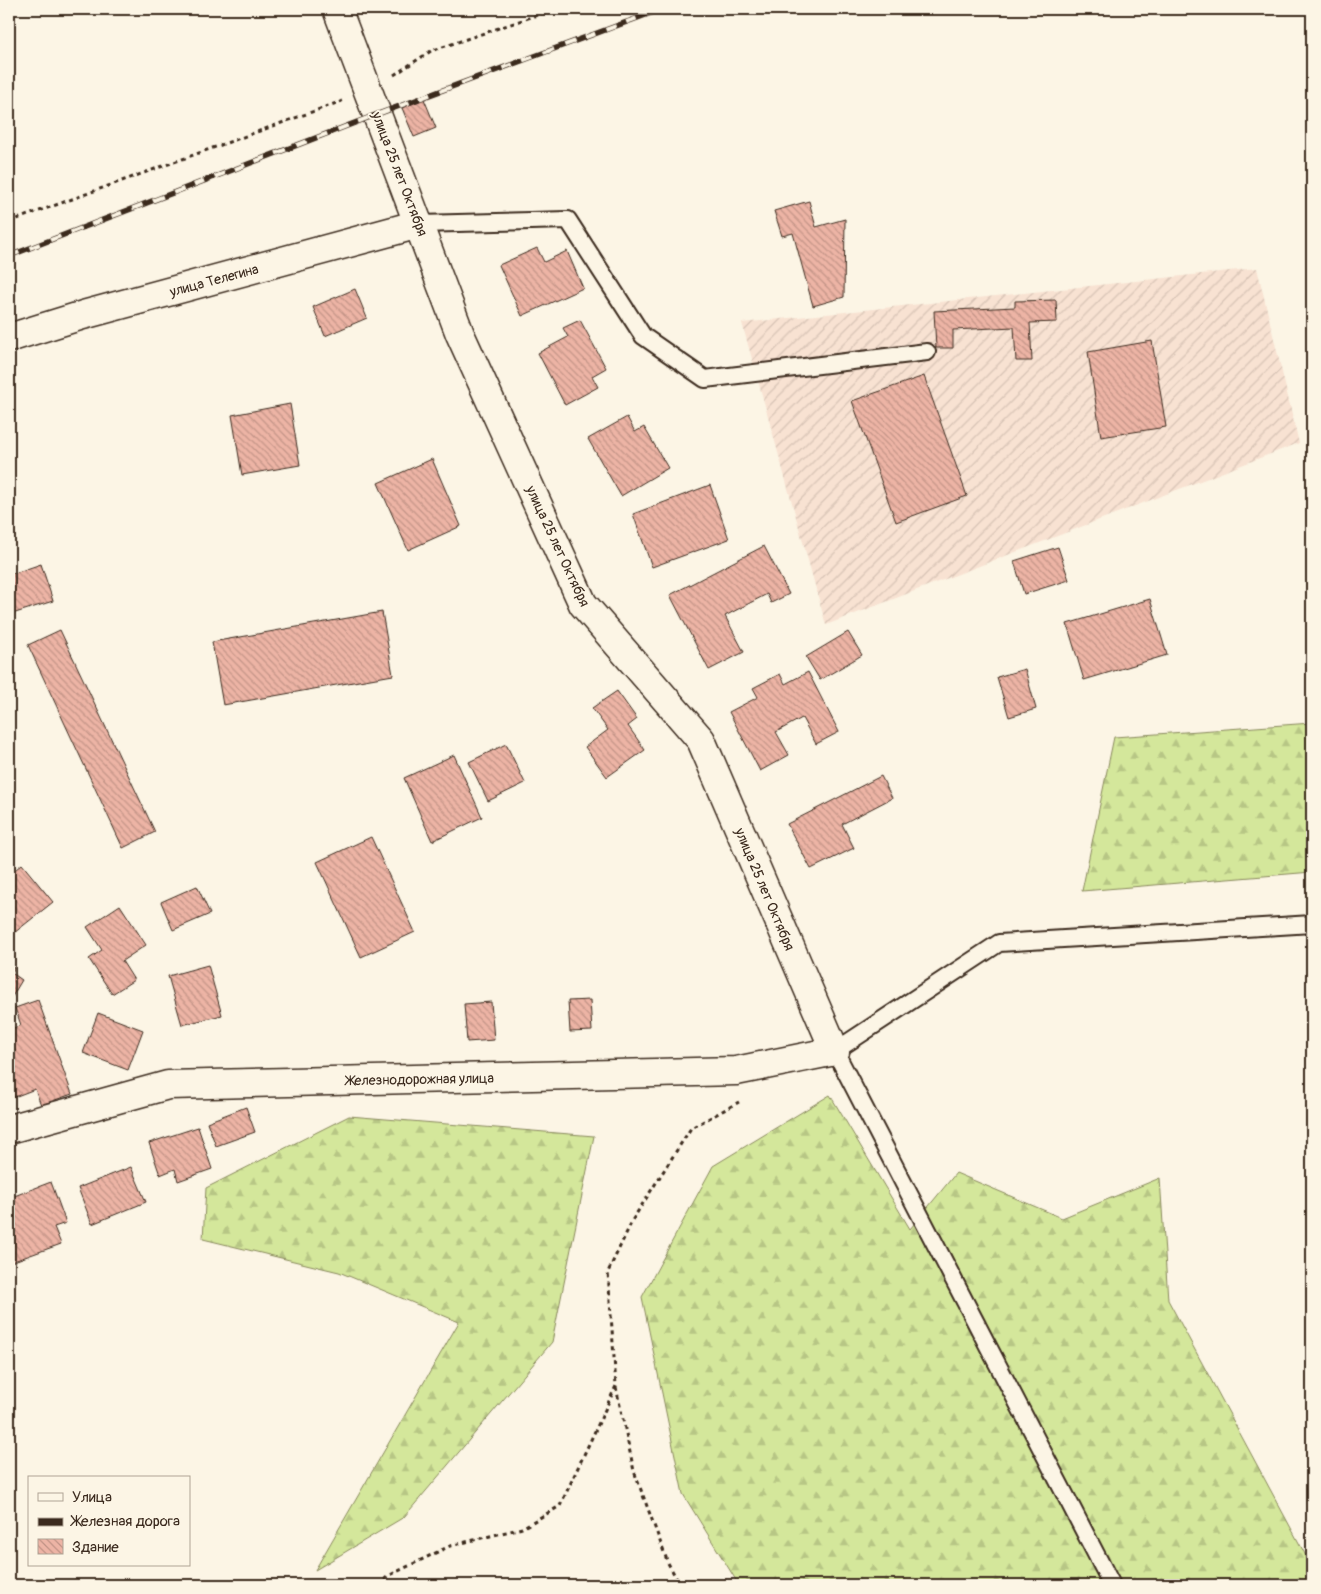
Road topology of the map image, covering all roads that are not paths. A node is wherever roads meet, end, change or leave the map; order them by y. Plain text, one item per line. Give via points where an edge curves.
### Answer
1 (337, 9) edge
2 (419, 224) junction
3 (9, 338) edge
4 (927, 352) dead end
5 (1312, 924) edge
6 (834, 1051) junction
7 (9, 1129) edge
8 (1112, 1585) edge

1 - 2 street, улица 25 лет Октября
2 - 3 street, улица Телегина
2 - 4 lane via 568,220 643,336 705,379
2 - 6 street, улица 25 лет Октября via 460,334 582,604 701,740
5 - 6 lane via 999,943
6 - 7 street, Железнодорожная улица via 736,1072 168,1085
6 - 8 lane

